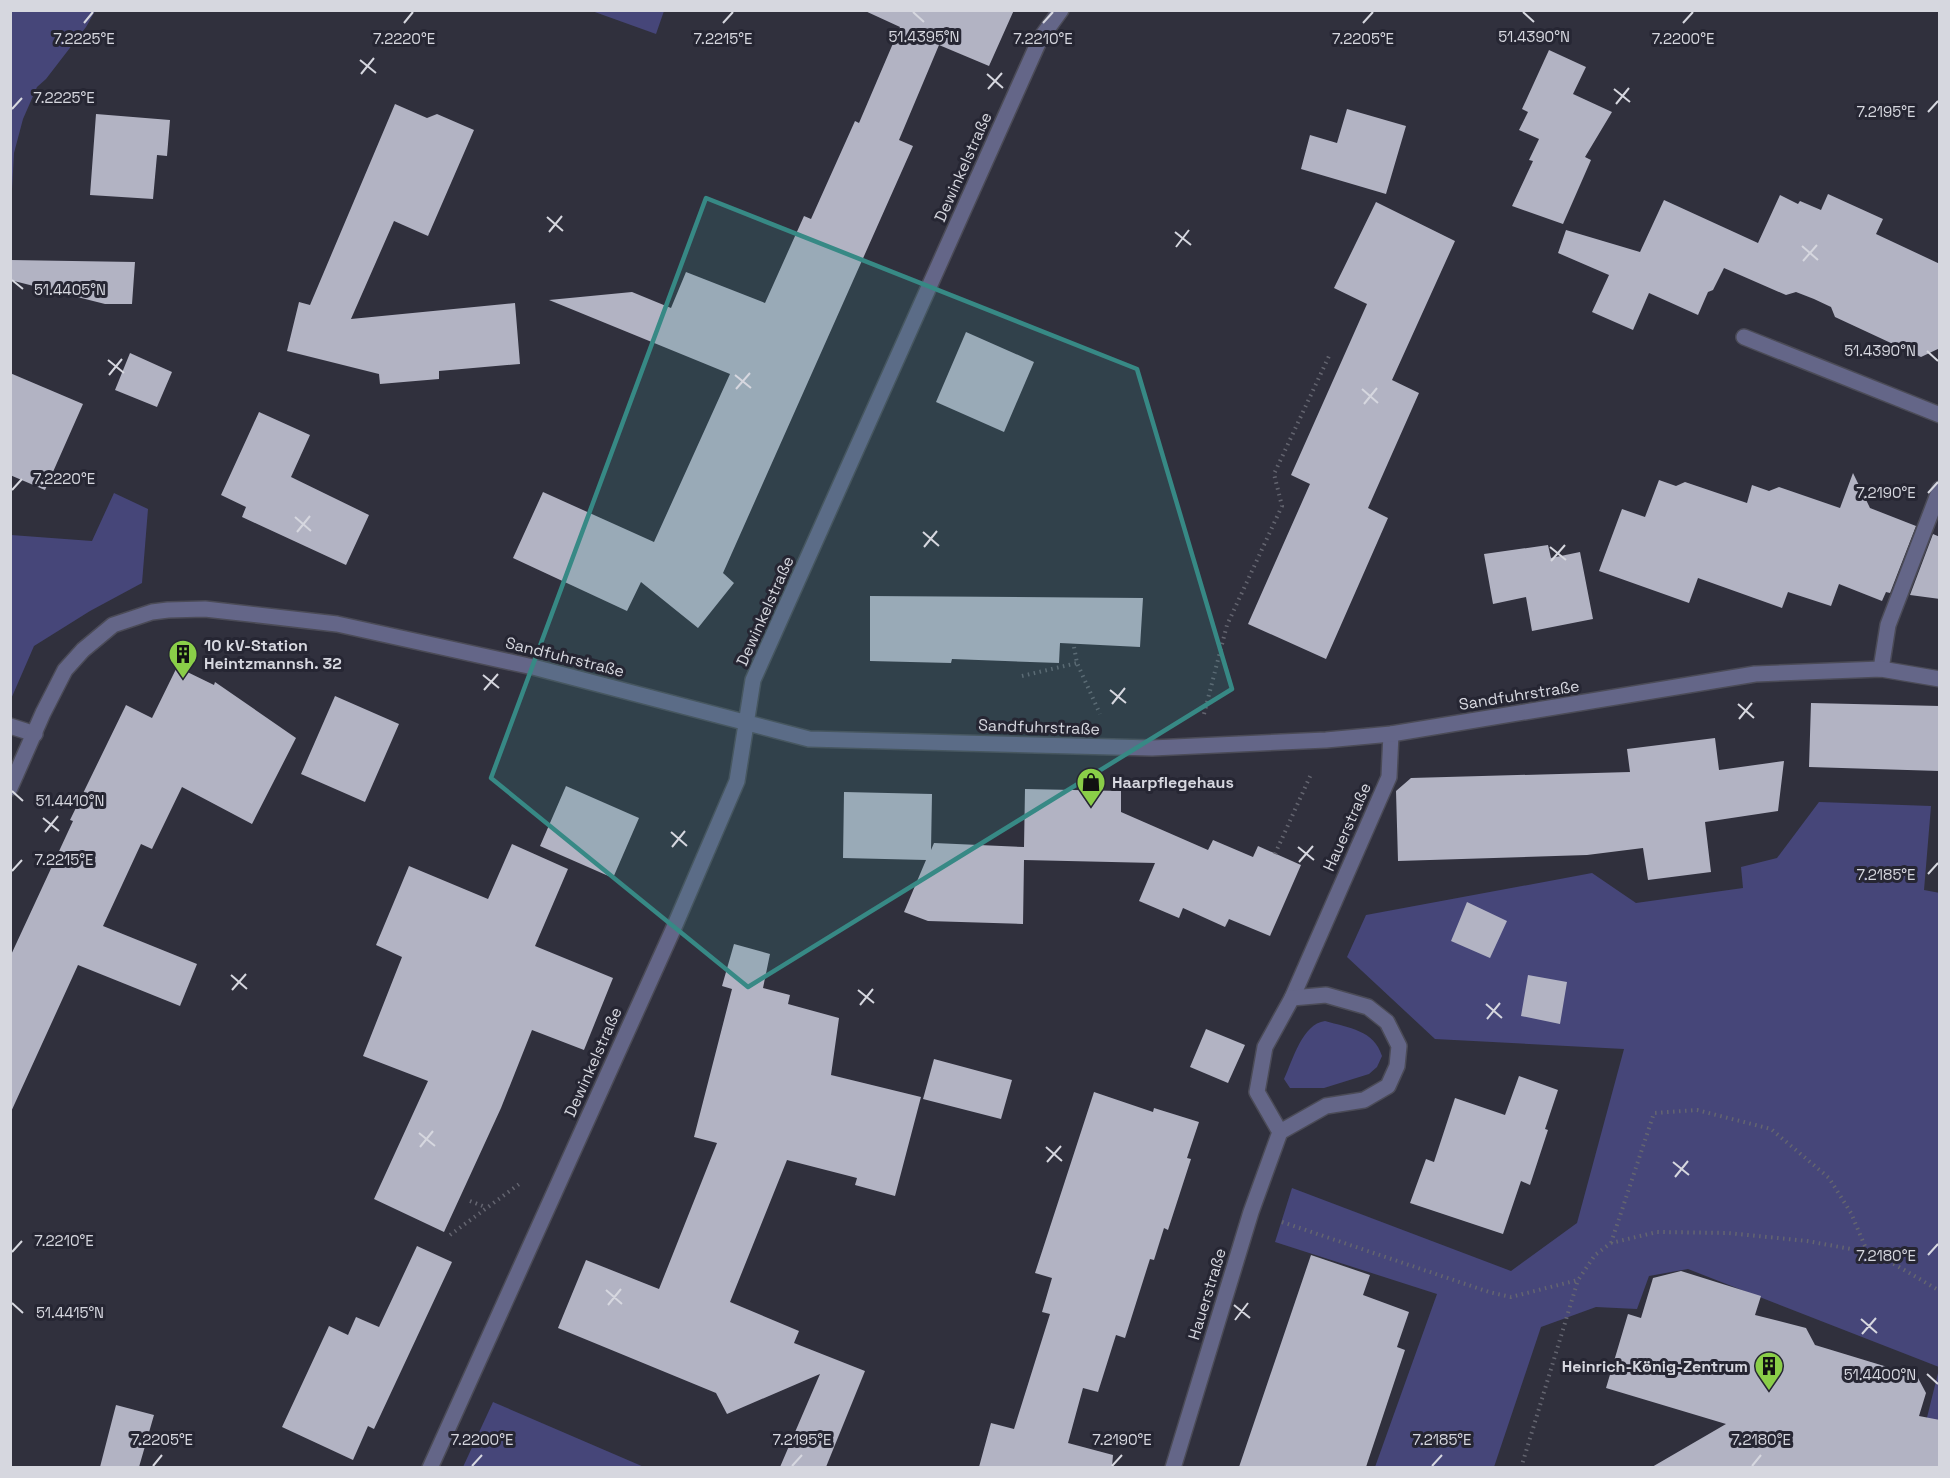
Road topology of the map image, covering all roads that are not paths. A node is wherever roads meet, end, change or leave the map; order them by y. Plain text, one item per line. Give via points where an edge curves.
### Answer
1 (1061, 10) edge
2 (1744, 337) dead end
3 (1940, 415) edge
4 (1940, 489) edge
5 (1881, 669) junction
6 (1940, 679) edge
7 (746, 723) junction
8 (10, 726) edge
9 (35, 734) junction
10 (1391, 734) junction
11 (10, 788) edge
12 (1292, 998) junction
13 (1280, 1132) junction
14 (430, 1467) edge
15 (1173, 1467) edge

1 - 7 street, Dewinkelstraße via 1040,39 753,680
2 - 3 street
4 - 5 street via 1888,625
5 - 6 street, Sandfuhrstraße
5 - 10 street, Sandfuhrstraße via 1755,674
7 - 9 street, Sandfuhrstraße via 533,667 349,627 205,609 152,612 112,625 66,670
7 - 10 street, Sandfuhrstraße via 808,739 1116,747
7 - 14 street, Dewinkelstraße via 737,781
8 - 9 street
9 - 11 street, Sandfuhrstraße
10 - 12 street, Hauerstraße via 1389,777
12 - 13 street, Hauerstraße via 1265,1047 1257,1092
12 - 13 street via 1326,995 1368,1007 1387,1022 1399,1046 1397,1066 1388,1086 1364,1100 1326,1106
13 - 15 street, Hauerstraße via 1251,1212

